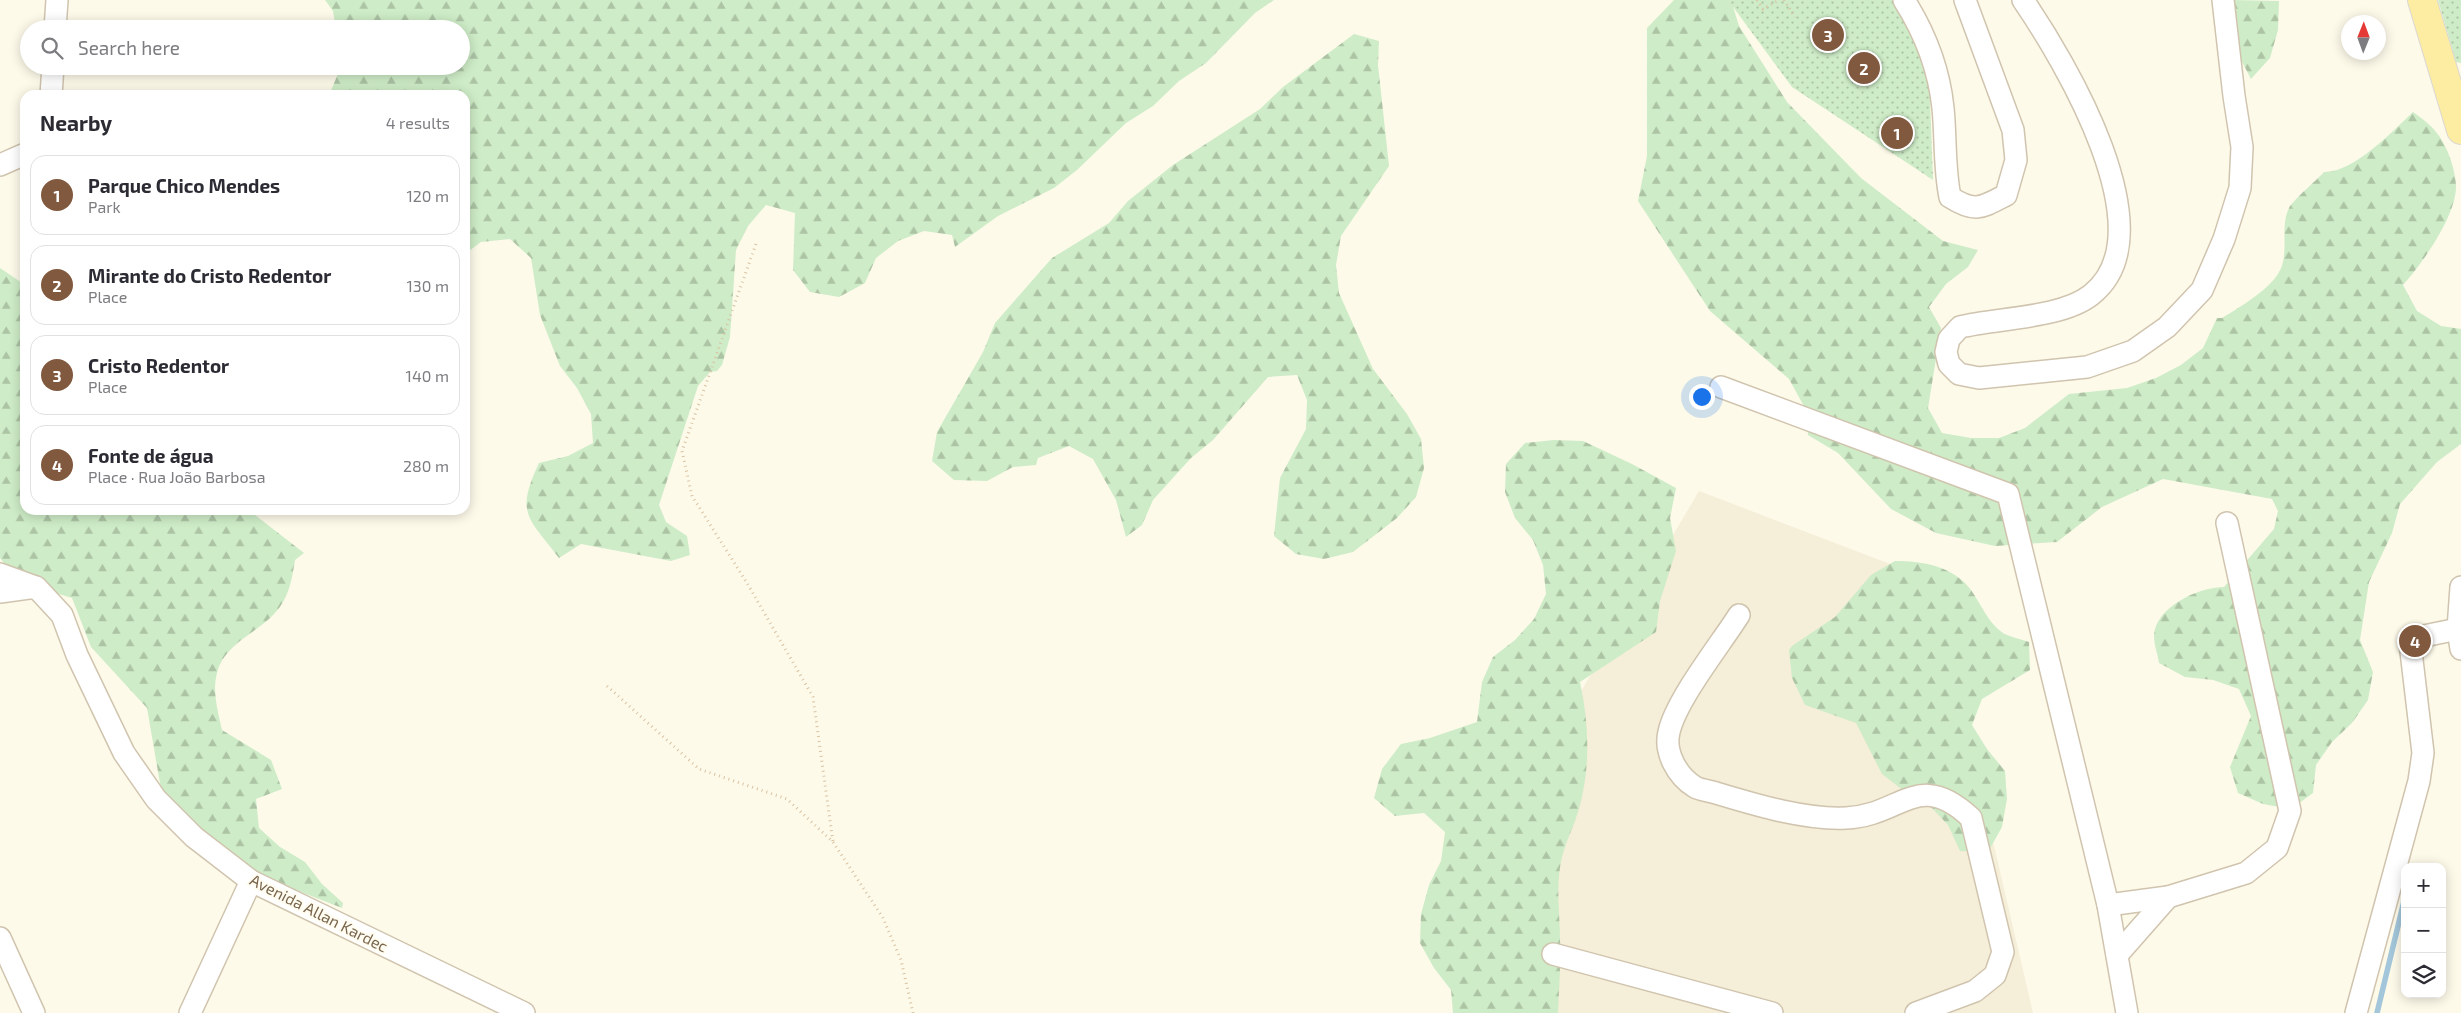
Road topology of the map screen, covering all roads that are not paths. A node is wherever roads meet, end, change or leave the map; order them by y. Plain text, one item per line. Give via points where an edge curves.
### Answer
1 (57, 0) edge
2 (1904, 0) edge
3 (1965, 0) edge
4 (2023, 0) edge
5 (2223, 0) edge
6 (2422, 0) edge
7 (56, 20) edge
8 (52, 75) edge
9 (51, 90) edge
10 (2461, 130) edge
11 (20, 156) edge
12 (0, 165) edge
13 (1720, 387) dead end
14 (2227, 523) dead end
15 (0, 574) edge
16 (36, 587) junction
17 (2461, 587) edge
18 (0, 592) edge
19 (1739, 615) dead end
20 (2460, 639) edge
21 (252, 881) junction
22 (2168, 897) junction
23 (2108, 905) junction
24 (0, 938) edge
25 (1553, 954) dead end
26 (2117, 954) junction
27 (34, 1013) edge
28 (190, 1013) edge
29 (524, 1013) edge
30 (1772, 1013) edge
31 (1916, 1013) edge
32 (2127, 1013) edge
33 (2356, 1013) edge

1 - 7 street
2 - 3 street via 1919,24 1934,61 1943,108 1950,197 1967,208 1985,206 2006,195 2016,160 2013,130
4 - 5 street via 2051,40 2085,108 2112,174 2119,210 2120,242 2108,275 2092,294 2068,309 1960,327 1949,339 1946,352 1949,364 1959,374 1978,378 2087,367 2133,351 2167,327 2202,290 2224,239 2240,188 2242,147
6 - 10 main road
8 - 9 street
11 - 12 street
13 - 23 street via 2008,494
14 - 22 street via 2290,811 2277,848 2246,873
15 - 16 street
16 - 18 street
16 - 21 street, Avenida Allan Kardec via 62,616 76,655 124,752 151,791 194,837
17 - 20 street
19 - 31 street via 1675,713 1668,733 1668,750 1676,768 1695,787 1814,818 1848,818 1884,811 1909,797 1932,795 1956,804 1971,818 2003,952 1995,975 1975,992
20 - 33 street via 2414,638 2410,643 2423,753 2419,782
21 - 28 street
21 - 29 street, Avenida Allan Kardec
22 - 23 street
22 - 26 street
23 - 26 street
24 - 27 street
25 - 30 street
26 - 32 street

